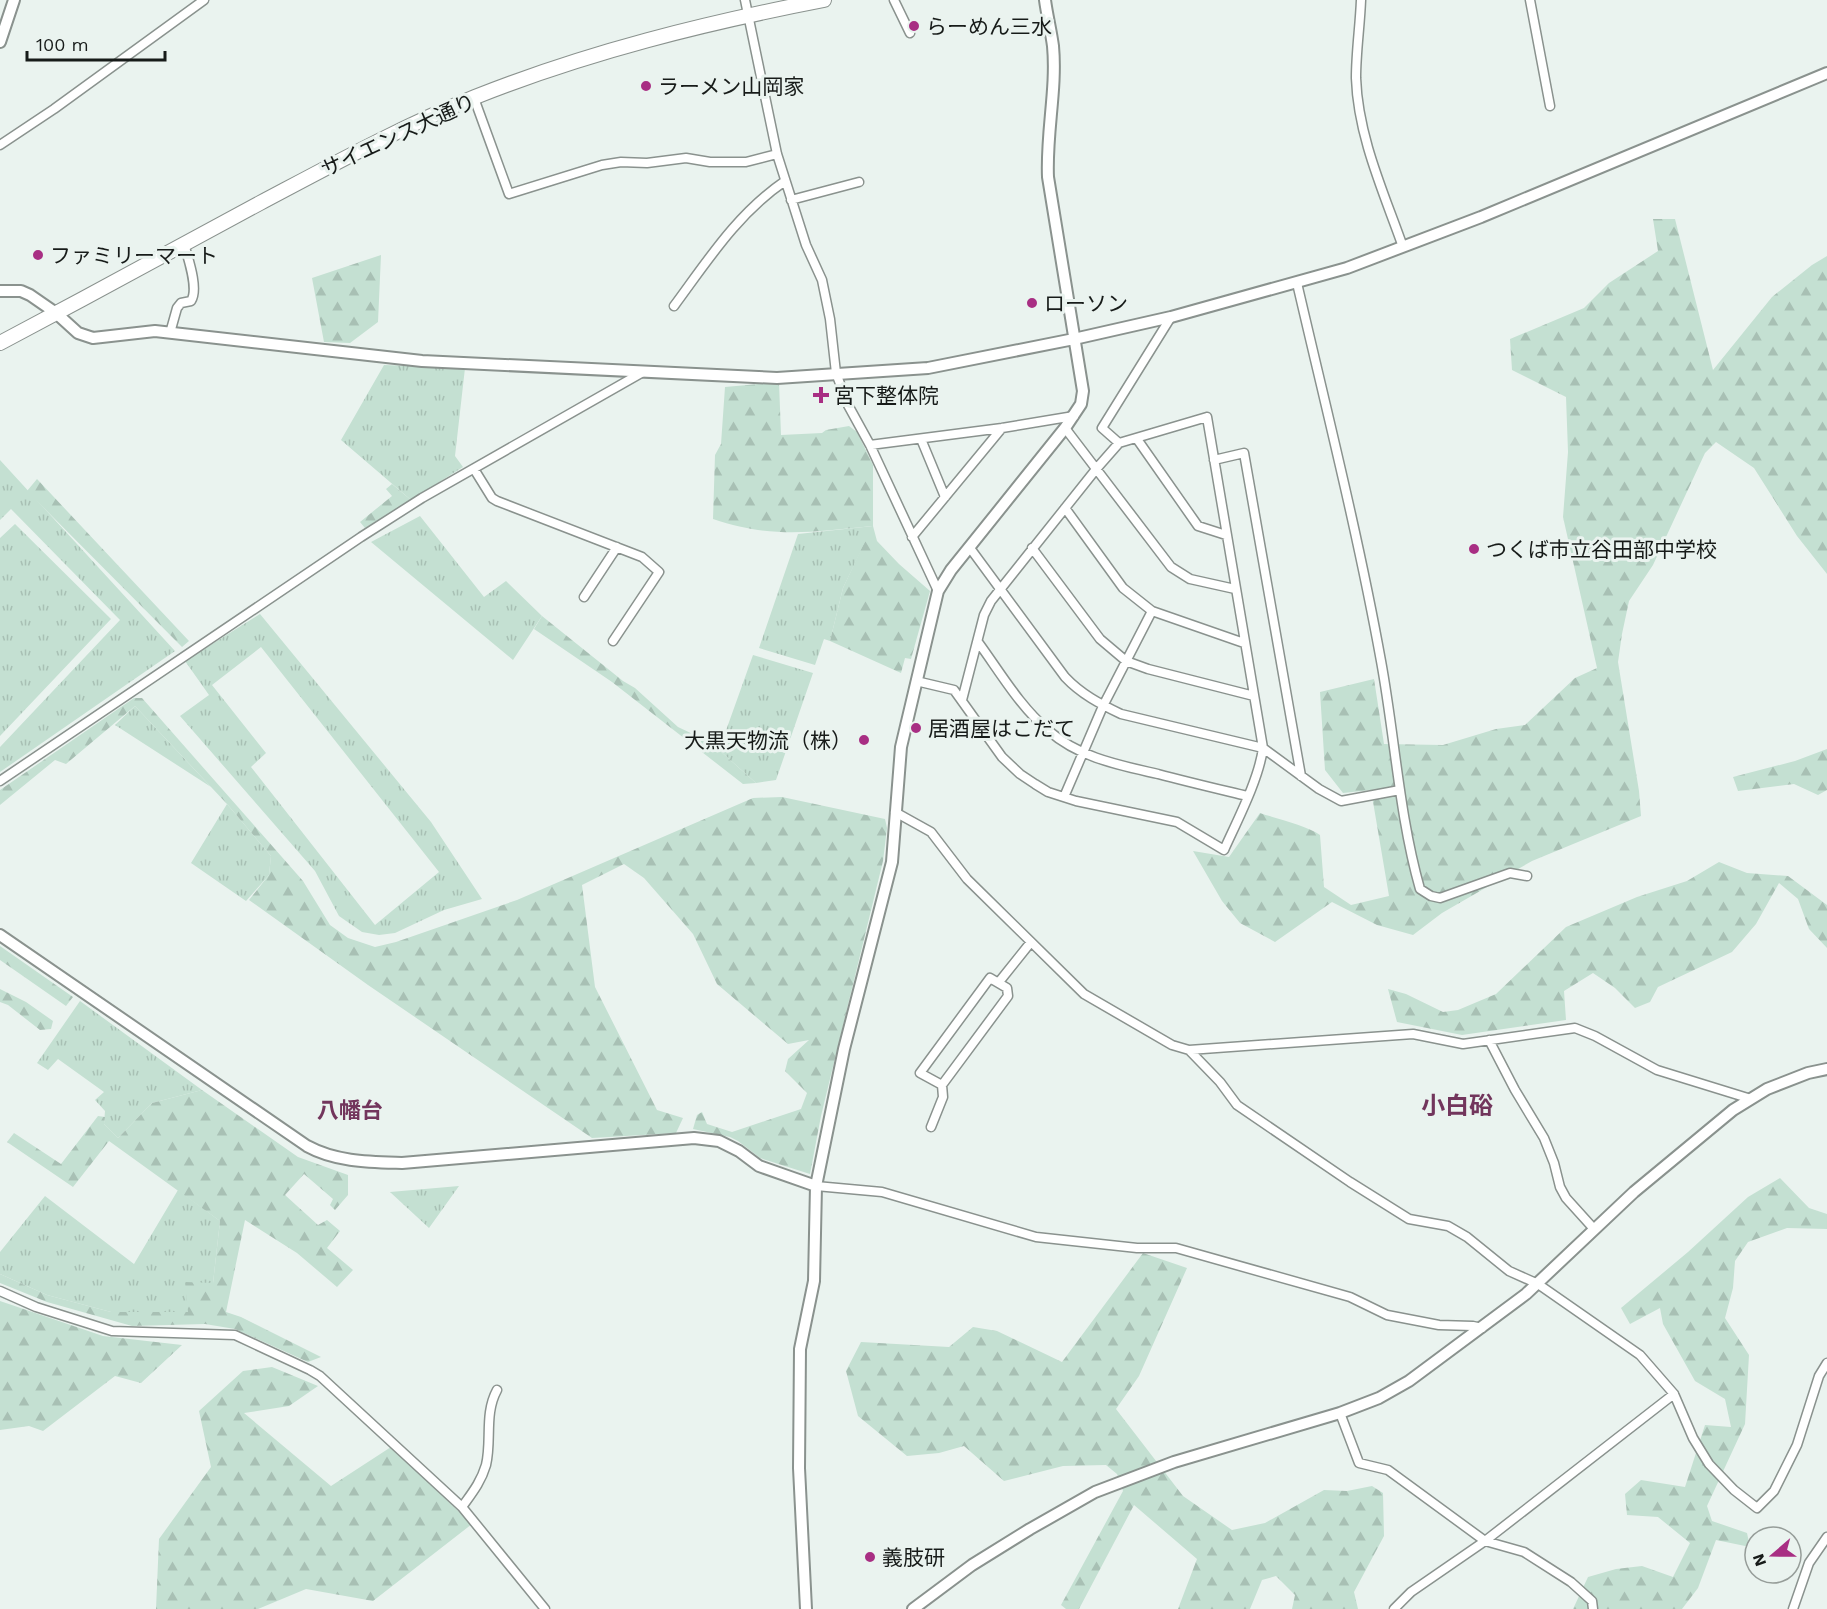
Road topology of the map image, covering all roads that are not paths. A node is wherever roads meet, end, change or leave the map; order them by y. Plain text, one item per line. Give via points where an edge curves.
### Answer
1 (14, 0) edge
2 (204, 0) edge
3 (745, 0) edge
4 (824, 0) edge
5 (894, 0) edge
6 (1045, 0) edge
7 (1361, 0) edge
8 (1530, 0) edge
9 (748, 15) junction
10 (910, 33) dead end
11 (0, 42) edge
12 (1827, 73) edge
13 (474, 98) junction
14 (1550, 106) dead end
15 (0, 145) edge
16 (777, 154) junction
17 (785, 181) junction
18 (859, 182) dead end
19 (791, 200) junction
20 (184, 244) junction
21 (1403, 247) junction
22 (1296, 283) junction
23 (0, 291) edge
24 (674, 306) dead end
25 (56, 313) junction
26 (1171, 317) junction
27 (170, 333) junction
28 (1074, 339) junction
29 (0, 343) edge
30 (643, 372) junction
31 (836, 373) junction
32 (1074, 416) junction
33 (1002, 428) junction
34 (1065, 428) junction
35 (921, 439) junction
36 (1137, 439) junction
37 (1119, 443) junction
38 (870, 445) junction
39 (1214, 459) junction
40 (1096, 468) junction
41 (474, 469) junction
42 (945, 497) junction
43 (1065, 508) junction
44 (1226, 535) junction
45 (912, 537) junction
46 (617, 547) junction
47 (970, 548) junction
48 (1032, 548) junction
49 (1000, 588) junction
50 (1235, 589) junction
51 (938, 591) junction
52 (584, 597) dead end
53 (1152, 611) junction
54 (613, 642) dead end
55 (978, 642) junction
56 (1244, 643) junction
57 (1126, 661) junction
58 (916, 681) junction
59 (1254, 696) junction
60 (962, 700) junction
61 (1102, 706) junction
62 (1263, 747) junction
63 (1082, 753) junction
64 (1301, 776) junction
65 (0, 781) edge
66 (1400, 790) junction
67 (1247, 796) junction
68 (1064, 797) junction
69 (895, 812) junction
70 (1527, 876) dead end
71 (0, 935) edge
72 (1031, 942) junction
73 (999, 982) junction
74 (1490, 1040) junction
75 (1189, 1050) junction
76 (1827, 1069) edge
77 (942, 1085) junction
78 (1750, 1099) junction
79 (931, 1127) dead end
80 (816, 1186) junction
81 (1594, 1229) junction
82 (1539, 1284) junction
83 (0, 1291) edge
84 (1483, 1328) junction
85 (1827, 1363) edge
86 (497, 1390) dead end
87 (1674, 1394) junction
88 (1340, 1413) junction
89 (462, 1507) junction
90 (1827, 1537) edge
91 (1485, 1540) junction
92 (545, 1609) edge
93 (806, 1609) edge
94 (914, 1609) edge
95 (1395, 1609) edge
96 (1593, 1609) edge
97 (1793, 1609) edge

1 - 11 street
2 - 15 street
3 - 9 street
4 - 9 main road, サイエンス大通り
5 - 10 street
6 - 28 street via 1053,47 1048,177
7 - 21 street via 1356,79 1360,110 1367,143
8 - 14 street
9 - 13 main road, サイエンス大通り via 574,61
9 - 16 street
12 - 21 street
13 - 16 street via 509,194 621,162 686,158 746,162
13 - 20 main road, サイエンス大通り via 378,140
16 - 17 street
17 - 19 street
17 - 24 street via 742,216
18 - 19 street
19 - 31 street via 822,280
20 - 25 main road, サイエンス大通り
20 - 27 street via 194,296 177,309
21 - 22 street
22 - 26 street
22 - 66 street via 1338,455 1381,661
23 - 25 street via 21,291
25 - 27 street via 78,333 93,338
25 - 29 main road, サイエンス大通り
26 - 28 street
26 - 37 street via 1102,428
27 - 30 street via 422,361
28 - 31 street via 928,368
28 - 32 street via 1083,391
30 - 31 street via 777,378
30 - 41 street
31 - 38 street
32 - 33 street
32 - 34 street
33 - 35 street
33 - 42 street
34 - 40 street
34 - 47 street
35 - 38 street
35 - 42 street
36 - 37 street
36 - 39 street via 1207,417
36 - 44 street via 1198,526
37 - 40 street
38 - 45 street
39 - 44 street
39 - 64 street via 1244,453
40 - 43 street
40 - 50 street via 1171,567 1190,579
41 - 46 street via 497,501
41 - 65 street via 361,537
42 - 45 street
43 - 48 street
43 - 53 street via 1123,588
44 - 50 street
45 - 51 street
46 - 52 street
46 - 54 street via 642,557 659,572
47 - 49 street
47 - 51 street
48 - 49 street
48 - 57 street via 1100,639
49 - 55 street via 984,615
49 - 61 street via 1065,677
50 - 56 street
51 - 58 street
53 - 56 street
53 - 57 street
55 - 60 street
55 - 63 street via 1041,724
56 - 59 street
57 - 59 street
57 - 61 street
58 - 60 street via 954,690
58 - 69 street via 901,747
59 - 62 street
60 - 68 street via 1002,757 1020,774
61 - 62 street via 1121,714
61 - 63 street
62 - 64 street
62 - 67 street
63 - 67 street
63 - 68 street
64 - 66 street via 1341,801
66 - 70 street via 1420,889 1440,898 1510,873
67 - 68 street via 1224,850 1177,822
69 - 72 street via 931,832 967,879
69 - 80 street via 892,862 844,1048
71 - 80 street via 307,1146 326,1154 402,1163 694,1138 718,1141 759,1166
72 - 73 street
72 - 75 street via 1084,994 1172,1045
73 - 77 street via 1008,996
73 - 77 street via 990,978 920,1073
74 - 75 street via 1463,1044 1413,1034
74 - 78 street via 1575,1028 1657,1070
74 - 81 street via 1544,1138 1566,1198
75 - 82 street via 1238,1105 1350,1182 1409,1219 1448,1226 1509,1271
76 - 78 street via 1789,1080
77 - 79 street via 943,1097
78 - 81 street
80 - 84 street via 882,1192 1036,1237 1137,1248 1176,1248 1350,1297 1387,1315
80 - 93 street via 814,1281 800,1349 799,1468
81 - 82 street
82 - 84 street
82 - 87 street via 1640,1355
83 - 89 street via 112,1331 235,1335 273,1352 320,1376
84 - 88 street via 1409,1381
85 - 87 street via 1797,1445 1774,1491 1757,1508 1709,1464
86 - 89 street via 489,1415 486,1463 480,1482
87 - 91 street
88 - 91 street via 1359,1463 1388,1470
88 - 94 street via 1174,1462 1095,1492 972,1565
89 - 92 street
90 - 97 street via 1809,1563
91 - 95 street via 1411,1592
91 - 96 street via 1524,1552 1571,1582 1592,1601

